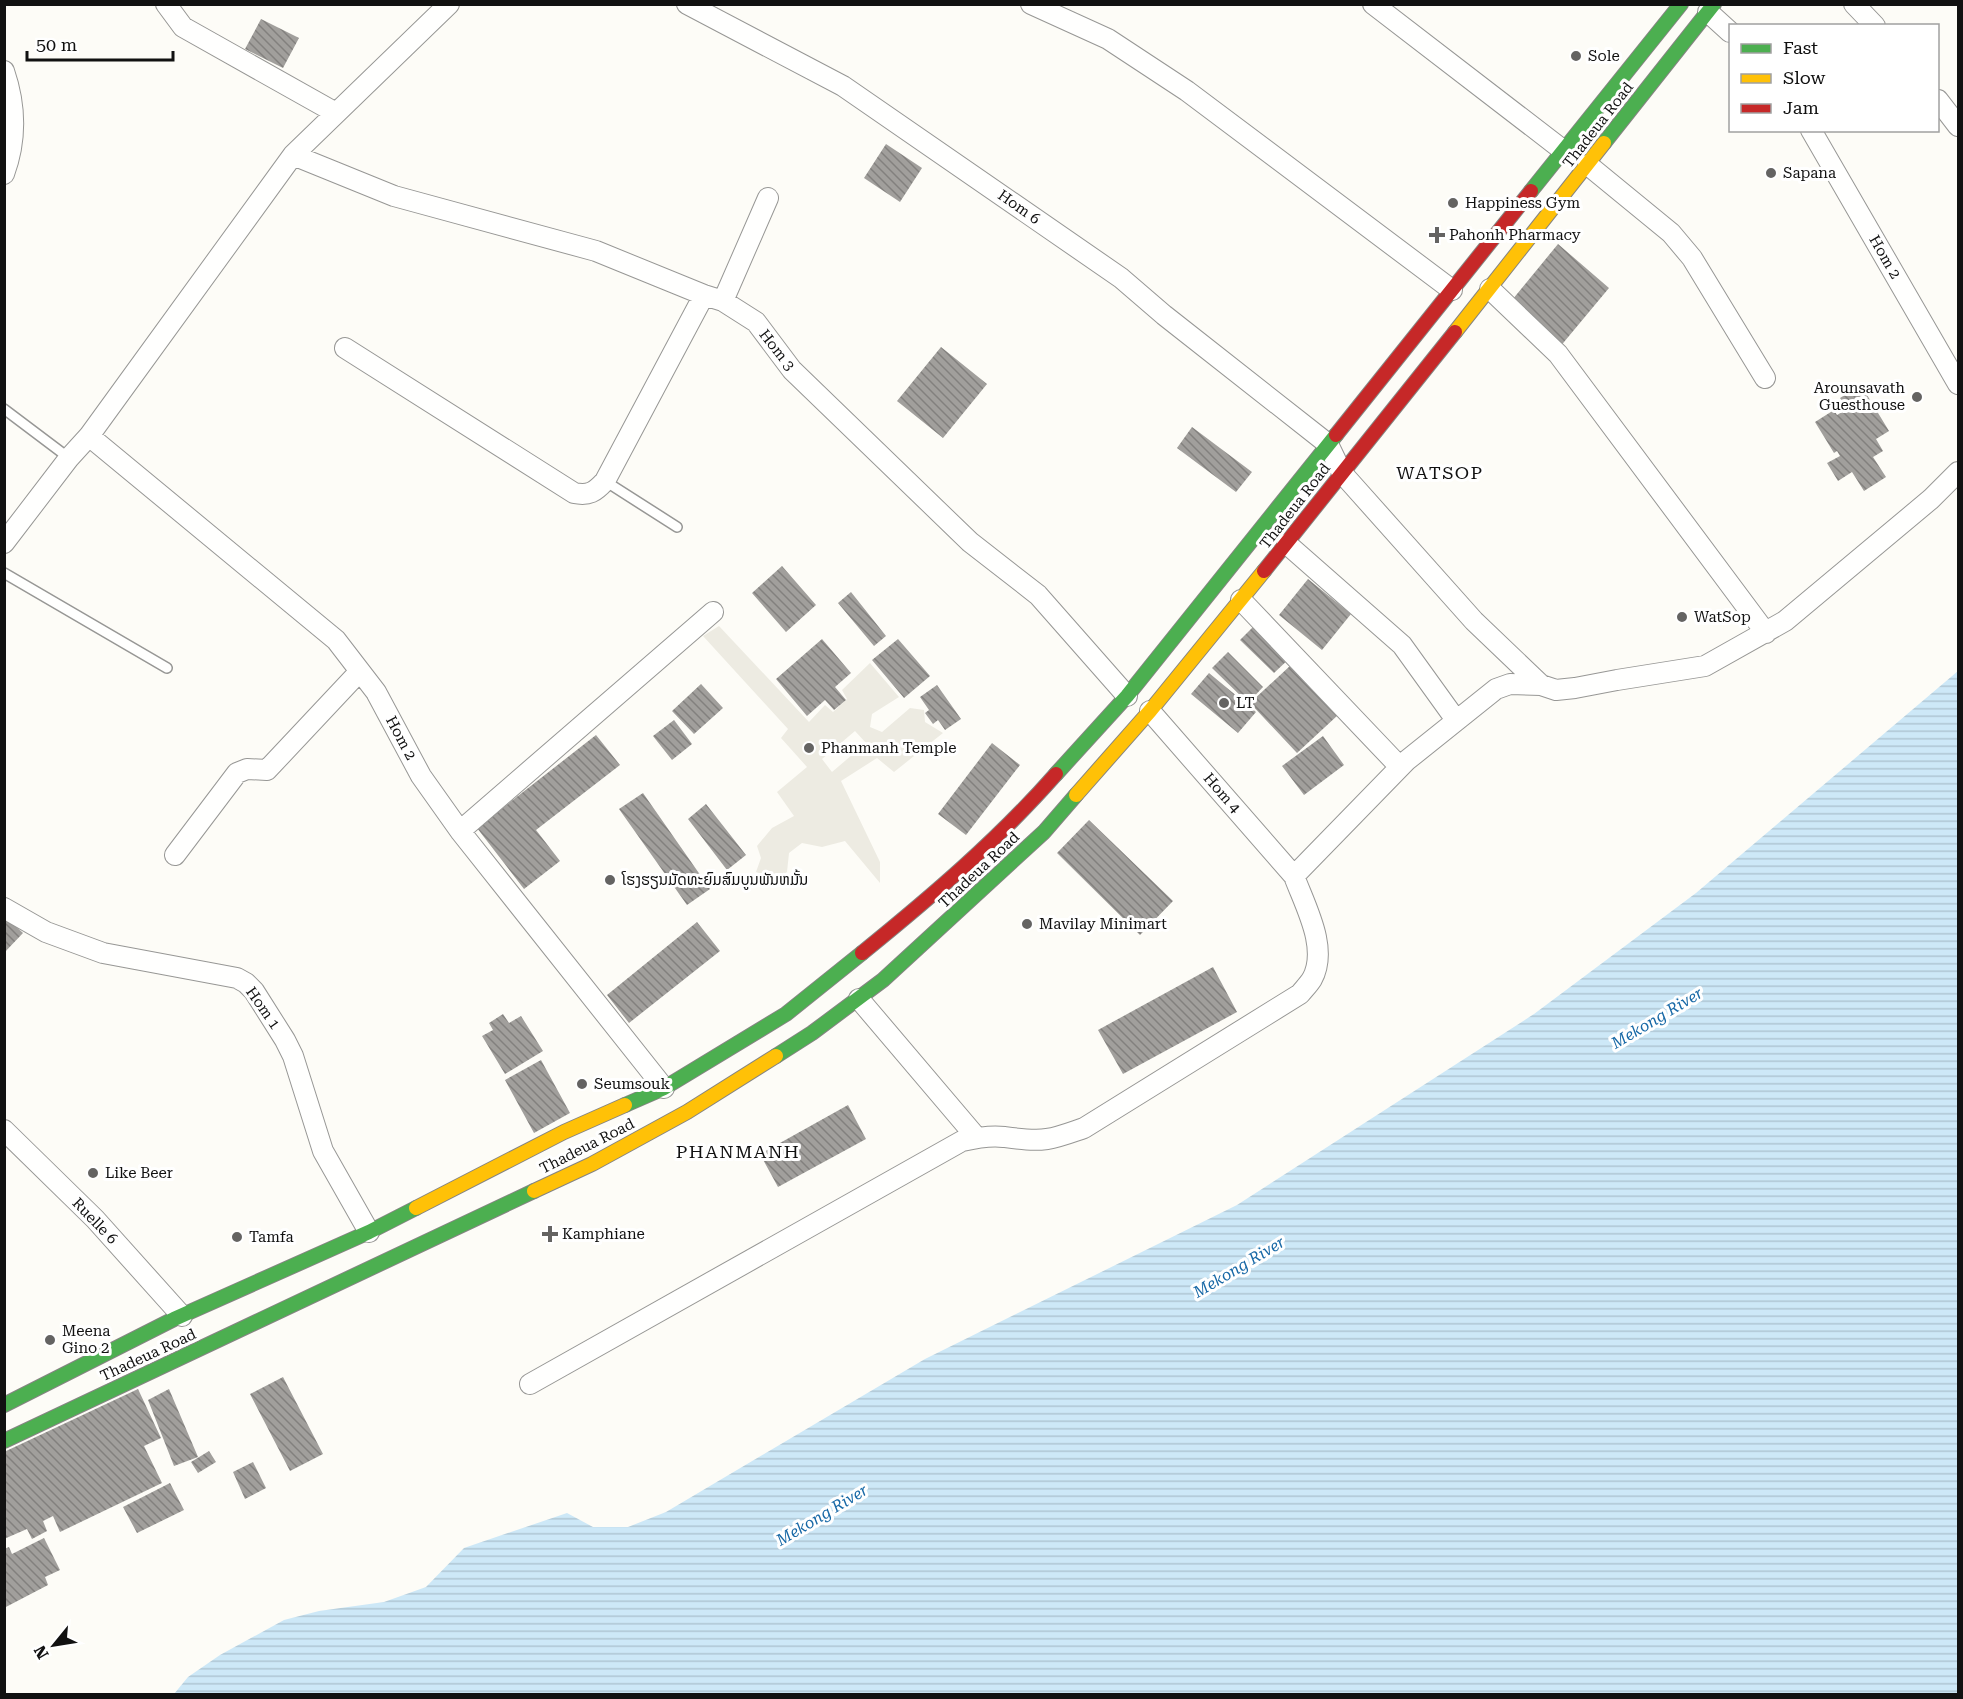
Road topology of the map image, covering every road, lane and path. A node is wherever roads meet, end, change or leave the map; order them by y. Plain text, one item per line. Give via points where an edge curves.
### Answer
1 (166, 4) edge
2 (449, 4) edge
3 (687, 4) edge
4 (1031, 4) edge
5 (1373, 4) edge
6 (1681, 4) edge
7 (1854, 4) edge
8 (1711, 8) edge
9 (1873, 24) edge
10 (1729, 30) edge
11 (4, 71) edge
12 (1939, 101) edge
13 (336, 113) junction
14 (1959, 126) edge
15 (1812, 132) edge
16 (1564, 152) junction
17 (293, 155) junction
18 (1588, 165) junction
19 (4, 174) edge
20 (768, 198) dead end
21 (1490, 289) junction
22 (1452, 290) junction
23 (704, 295) junction
24 (723, 301) junction
25 (345, 348) dead end
26 (1765, 378) dead end
27 (1959, 384) edge
28 (4, 409) edge
29 (89, 436) junction
30 (1328, 444) junction
31 (69, 458) junction
32 (1959, 472) edge
33 (1342, 473) junction
34 (605, 481) junction
35 (677, 527) dead end
36 (4, 543) edge
37 (1287, 544) junction
38 (4, 573) edge
39 (1241, 600) junction
40 (713, 612) dead end
41 (1766, 633) junction
42 (167, 668) dead end
43 (360, 671) junction
44 (1541, 685) junction
45 (1127, 696) junction
46 (1150, 711) junction
47 (1456, 720) junction
48 (1400, 767) junction
49 (460, 831) junction
50 (175, 855) dead end
51 (1294, 876) junction
52 (4, 908) edge
53 (859, 999) junction
54 (664, 1088) junction
55 (4, 1130) edge
56 (977, 1138) junction
57 (369, 1232) junction
58 (178, 1317) junction
59 (186, 1344) junction
60 (530, 1384) dead end
61 (4, 1405) edge
62 (4, 1441) edge

1 - 13 street via 183,27
2 - 13 street
3 - 30 street, Hom 6 via 843,86 1121,278
4 - 22 street via 1108,39 1187,91
5 - 16 street
6 - 16 main road, Thadeua Road
7 - 9 street
8 - 10 street
8 - 18 main road, Thadeua Road
11 - 19 street via 12,94 15,123
12 - 14 street
13 - 17 street
15 - 27 street, Hom 2
16 - 22 main road, Thadeua Road
17 - 23 street, Hom 3 via 394,196 596,251
17 - 29 street
18 - 21 main road, Thadeua Road
18 - 26 street via 1671,233 1692,258
20 - 24 street
21 - 33 main road, Thadeua Road
21 - 41 street via 1558,354
22 - 30 main road, Thadeua Road
23 - 24 street, Hom 3
23 - 34 street
24 - 45 street, Hom 3 via 756,322 792,370 970,542 1038,595
25 - 34 street via 574,493 586,495
28 - 31 lane
29 - 31 street
29 - 43 street, Hom 2 via 336,640
30 - 33 street
30 - 45 main road, Thadeua Road
31 - 36 street
32 - 41 street via 1868,554
33 - 37 main road, Thadeua Road
33 - 44 street via 1474,621
34 - 35 lane
37 - 39 main road, Thadeua Road
37 - 47 street via 1402,645
38 - 42 lane
39 - 46 main road, Thadeua Road
39 - 48 street
40 - 49 street
41 - 44 street via 1706,666 1575,688 1556,690
43 - 49 street, Hom 2 via 376,692 421,776
43 - 50 street via 267,770 237,773
44 - 47 street via 1510,684 1496,689
45 - 54 main road, Thadeua Road via 1018,817 910,914 786,1014
46 - 51 street, Hom 4
46 - 53 main road, Thadeua Road via 1044,832
47 - 48 street
48 - 51 street
49 - 54 street, Hom 2
51 - 56 street via 1316,936 1317,950 1312,980 1300,994 1084,1128 1046,1139
52 - 57 street, Hom 1 via 46,932 103,952 246,983 293,1056 323,1151
53 - 56 street
53 - 59 main road, Thadeua Road via 687,1112 592,1164
54 - 57 main road, Thadeua Road via 564,1132
55 - 58 street, Ruelle 6 via 95,1219
56 - 60 street via 962,1141
57 - 58 main road, Thadeua Road
58 - 59 main road
58 - 61 main road, Thadeua Road
59 - 62 main road, Thadeua Road

